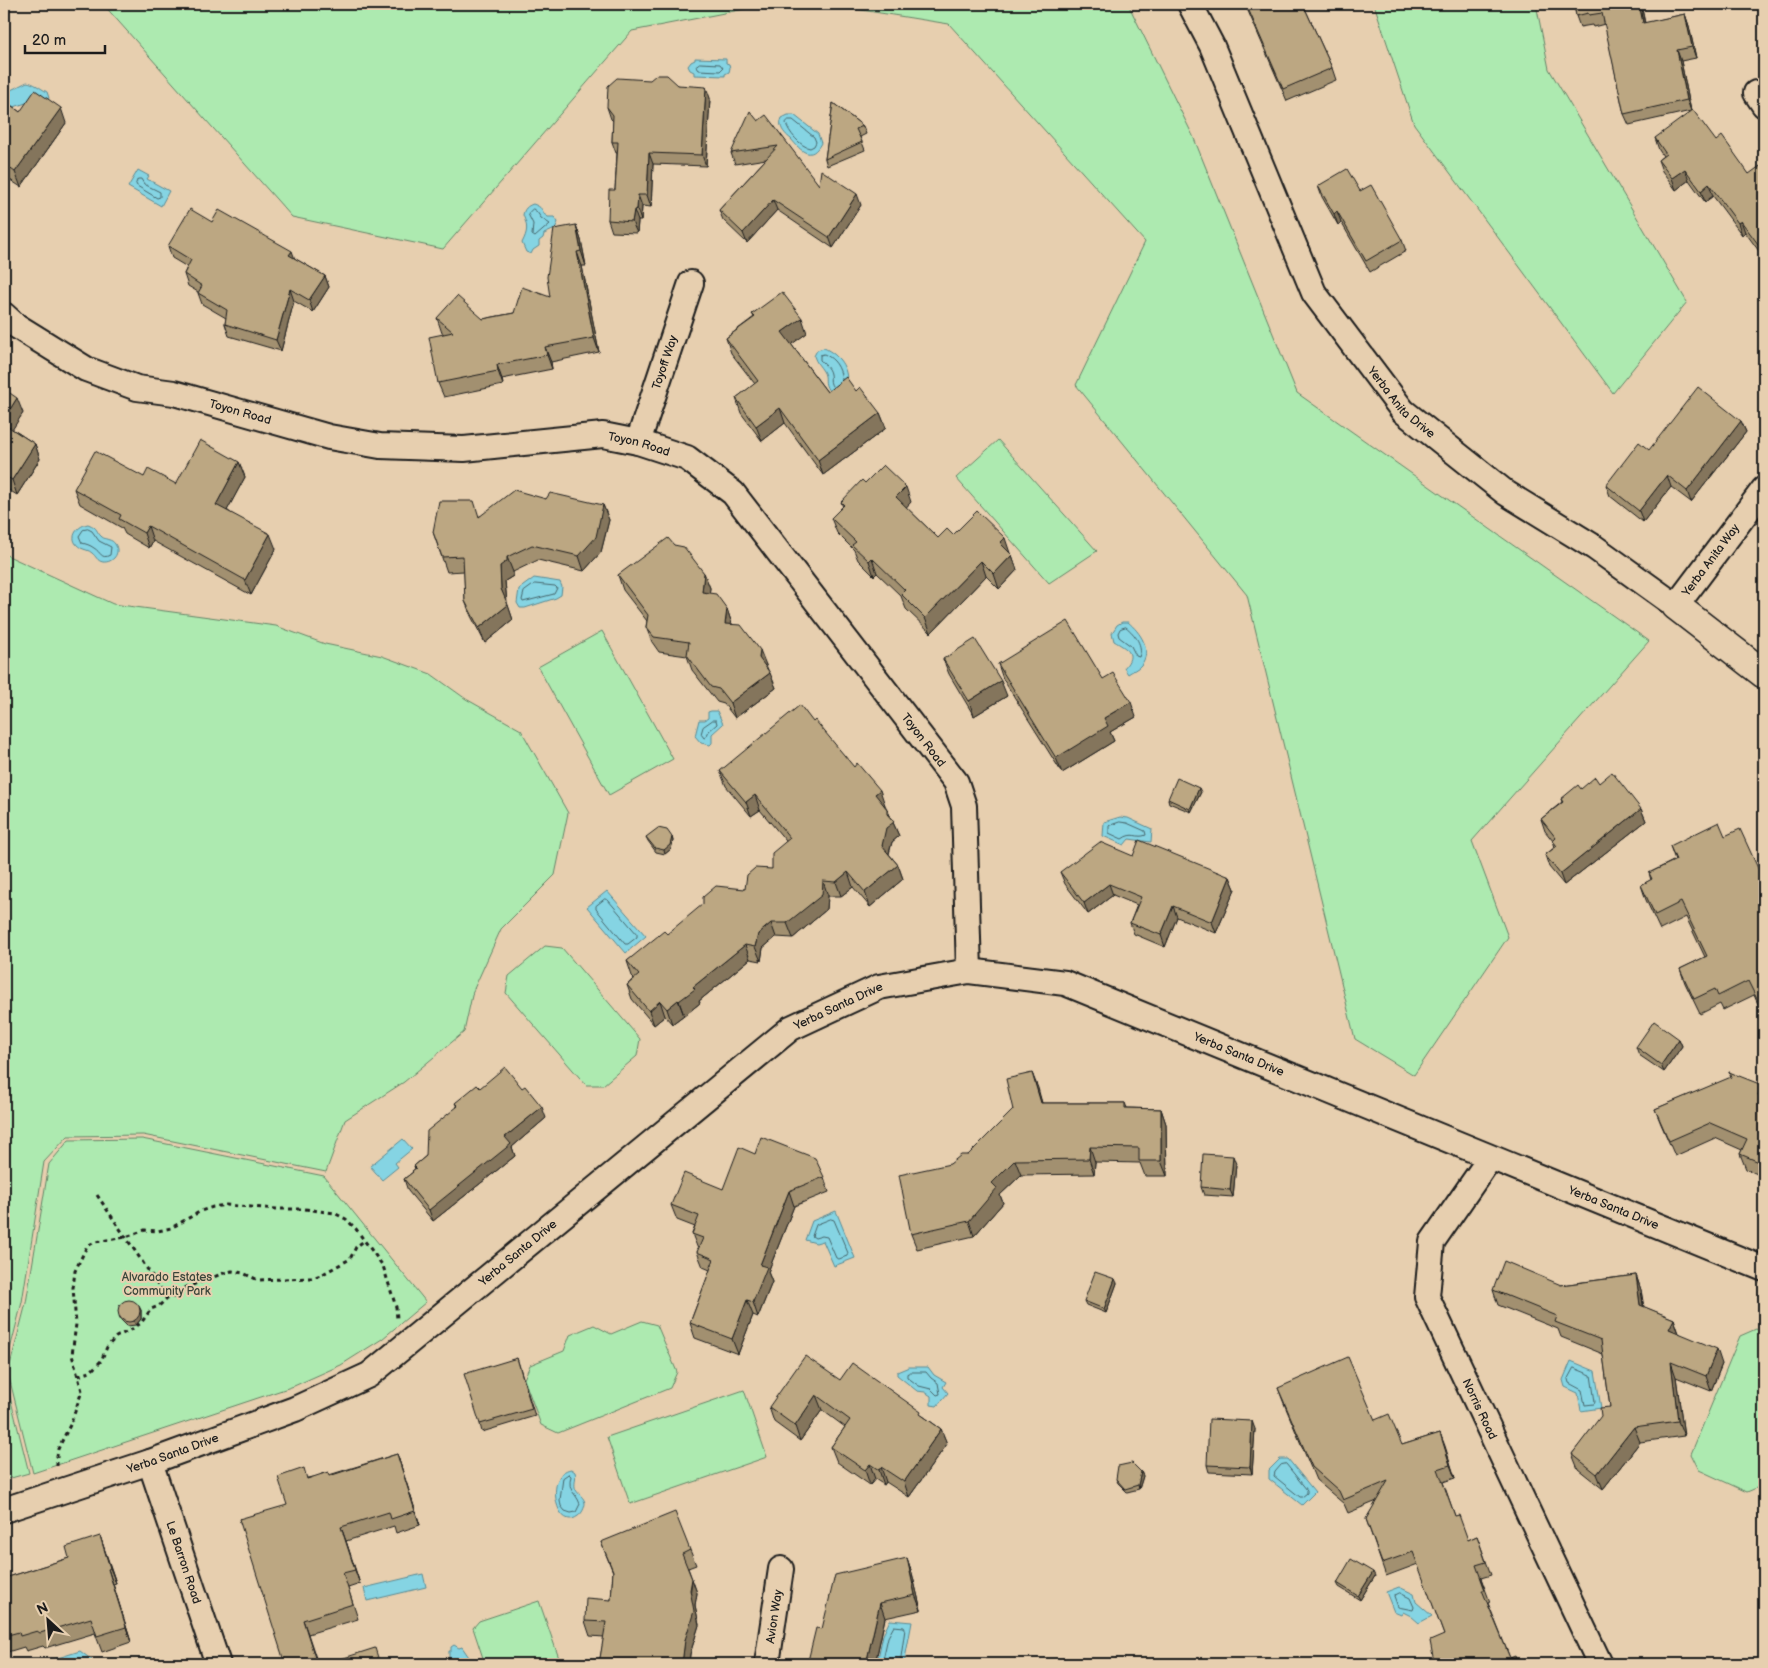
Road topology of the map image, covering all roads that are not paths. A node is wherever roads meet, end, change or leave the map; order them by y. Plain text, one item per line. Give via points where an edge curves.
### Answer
1 (1190, 4) edge
2 (690, 284) dead end
3 (4, 315) edge
4 (638, 442) junction
5 (1764, 489) edge
6 (1676, 606) junction
7 (1764, 674) edge
8 (969, 972) junction
9 (1490, 1158) junction
10 (1764, 1269) edge
11 (150, 1462) junction
12 (4, 1510) edge
13 (781, 1569) dead end
14 (218, 1664) edge
15 (767, 1664) edge
16 (1600, 1664) edge

1 - 6 street, Yerba Anita Drive via 1212,46 1314,293 1403,411 1506,493 1594,548
2 - 4 street, Toyoff Way
3 - 4 street, Toyon Road via 14,325 86,368 137,388 174,393 329,437 380,446 464,449 603,435
4 - 8 street, Toyon Road via 687,458 733,493 956,782 964,806
5 - 6 street, Yerba Anita Way
6 - 7 street, Yerba Anita Drive
8 - 9 street, Yerba Santa Drive via 1065,983
8 - 11 street, Yerba Santa Drive via 879,987 791,1028 369,1375 295,1409
9 - 10 street, Yerba Santa Drive
9 - 16 street, Norris Road via 1432,1242 1427,1297
11 - 12 street, Yerba Santa Drive
11 - 14 street, Le Barron Road
13 - 15 street, Avion Way

